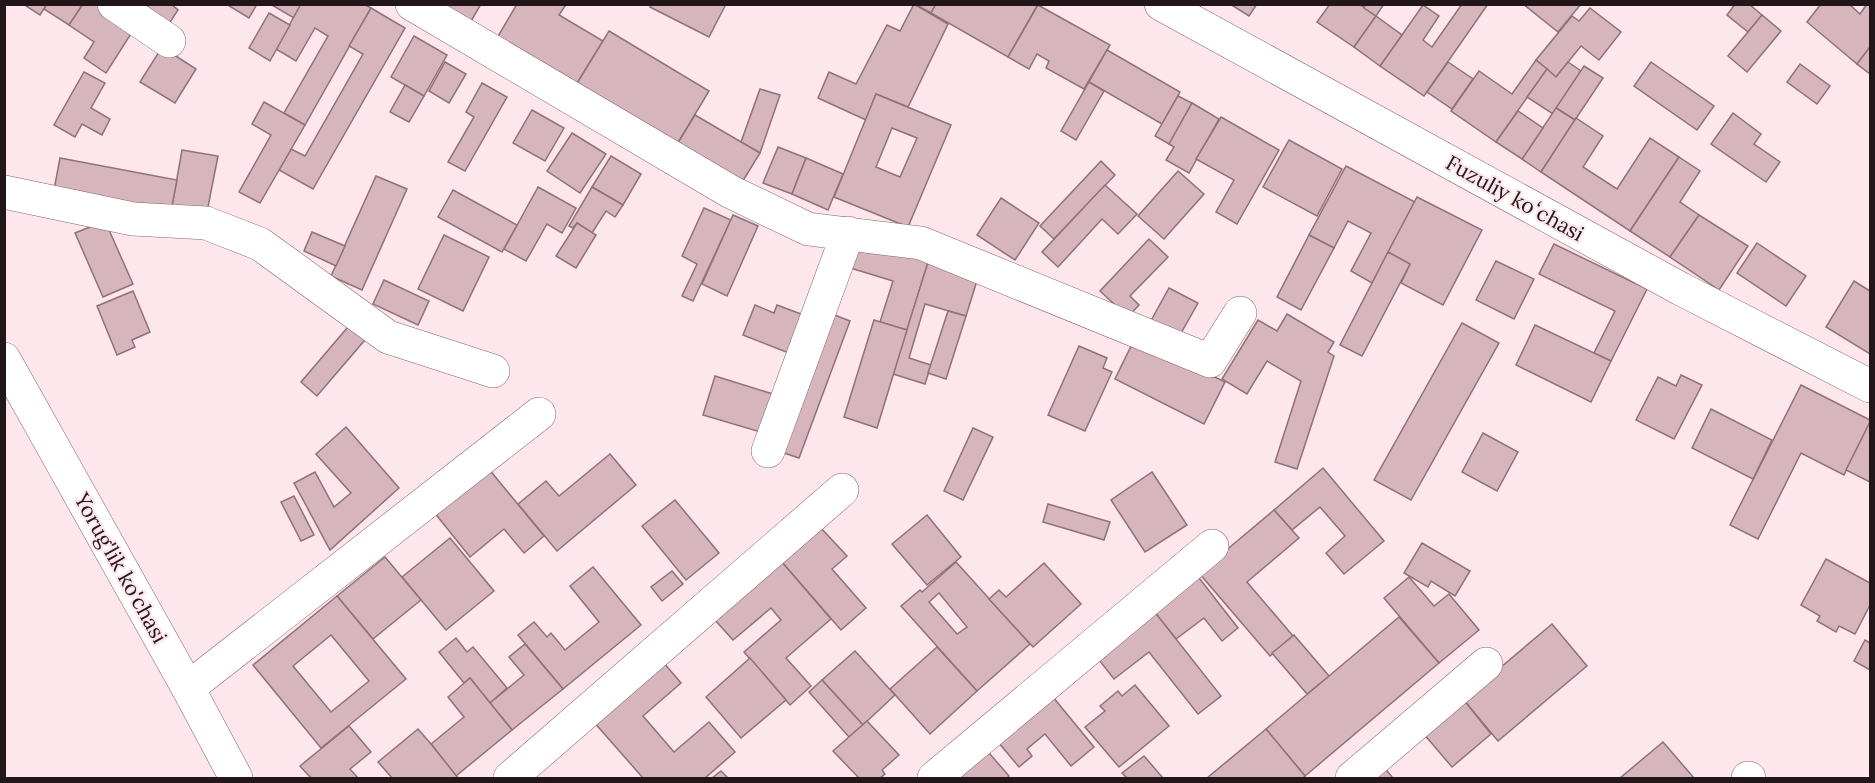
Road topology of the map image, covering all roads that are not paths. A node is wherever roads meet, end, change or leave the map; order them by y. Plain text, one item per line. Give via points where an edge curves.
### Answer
1 (114, 4) edge
2 (412, 4) edge
3 (1161, 4) edge
4 (169, 40) dead end
5 (4, 192) edge
6 (848, 233) junction
7 (1240, 313) dead end
8 (4, 358) edge
9 (493, 371) dead end
10 (1870, 386) edge
11 (539, 414) dead end
12 (768, 451) dead end
13 (842, 490) dead end
14 (1212, 546) dead end
15 (1486, 664) dead end
16 (188, 688) junction
17 (236, 778) edge
18 (510, 778) edge
19 (934, 778) edge
20 (1352, 778) edge

1 - 4 street
2 - 6 street via 731,192 808,229
3 - 10 street, Fuzuliy koʻchasi via 1681,289
5 - 9 street via 133,219 207,223 260,244 388,337
6 - 7 street via 921,243 1210,361
6 - 12 street
8 - 16 street, Yorug'lik ko'chasi
11 - 16 street
13 - 18 street
14 - 19 street
15 - 20 street
16 - 17 street, Yorug'lik ko'chasi

